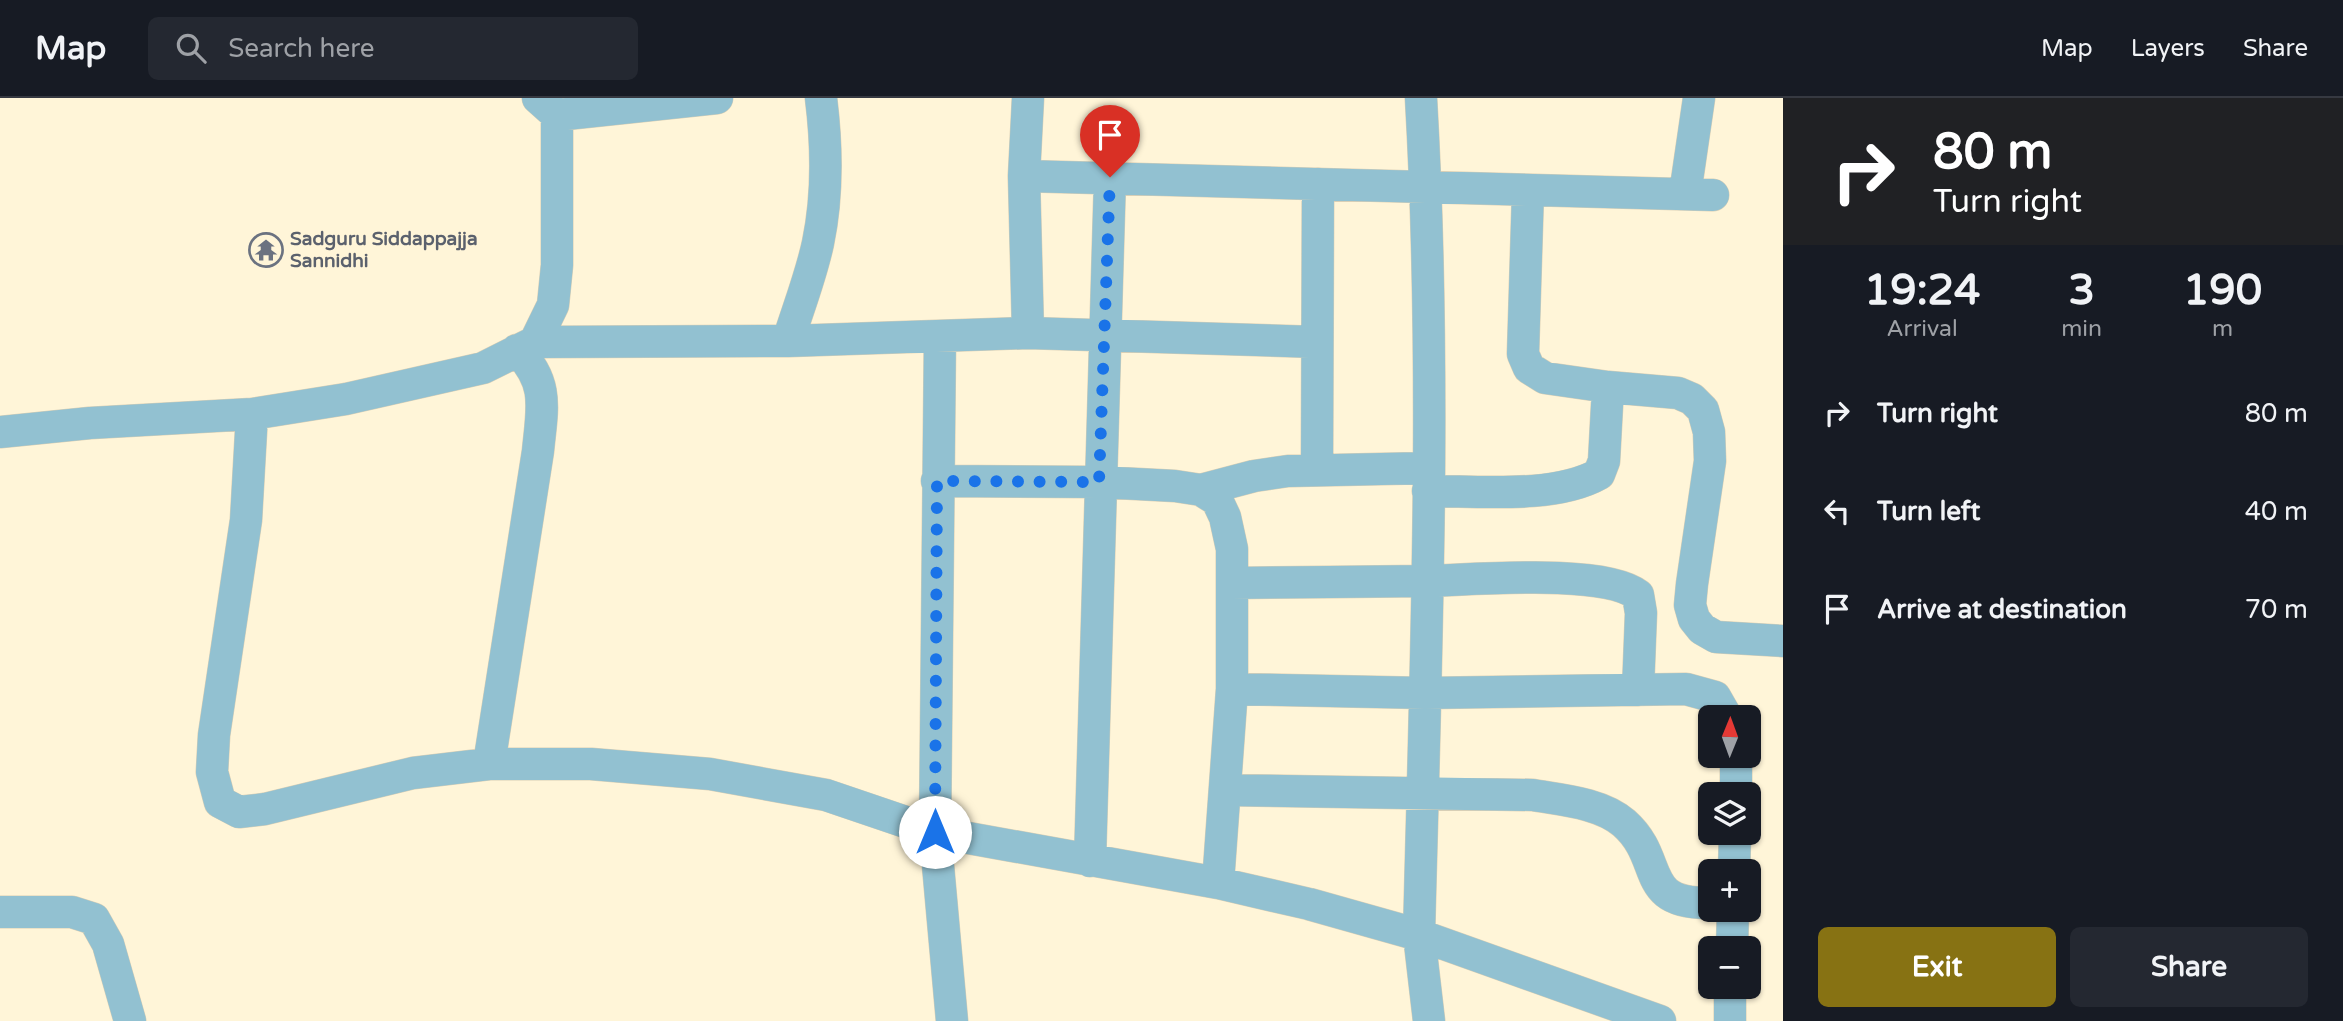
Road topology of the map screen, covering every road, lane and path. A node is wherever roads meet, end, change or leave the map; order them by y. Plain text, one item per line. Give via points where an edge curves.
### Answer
1 (717, 98) edge
2 (821, 98) edge
3 (1028, 98) edge
4 (1421, 98) edge
5 (1699, 98) edge
6 (547, 107) edge
7 (1024, 176) junction
8 (1110, 177) junction
9 (1318, 184) junction
10 (1426, 187) junction
11 (1528, 190) junction
12 (1028, 333) junction
13 (940, 336) junction
14 (1105, 336) junction
15 (788, 341) junction
16 (1317, 342) junction
17 (526, 346) junction
18 (1608, 387) junction
19 (252, 414) junction
20 (0, 432) edge
21 (1317, 470) junction
22 (1428, 479) junction
23 (937, 481) junction
24 (1099, 482) junction
25 (1201, 490) junction
26 (1428, 581) junction
27 (1232, 583) junction
28 (1783, 641) edge
29 (1232, 689) junction
30 (1638, 690) junction
31 (1425, 693) junction
32 (1720, 705) edge
33 (489, 764) junction
34 (1225, 790) junction
35 (1423, 792) junction
36 (935, 832) junction
37 (1090, 862) junction
38 (1218, 883) junction
39 (1698, 903) edge
40 (0, 912) edge
41 (1419, 935) junction
42 (1730, 999) edge
43 (130, 1021) edge
44 (952, 1021) edge
45 (1429, 1021) edge
46 (1660, 1021) edge
47 (1730, 1021) edge

1 - 6 street
2 - 15 street via 826,141 818,243
3 - 7 street
4 - 10 street
5 - 11 street via 1699,195
6 - 17 street via 557,265 553,305
7 - 8 street
7 - 12 street
8 - 9 street
8 - 14 street
9 - 10 street
9 - 16 street
10 - 11 street
10 - 22 street
11 - 18 street via 1523,354 1529,368 1545,378
12 - 13 street
12 - 14 street
13 - 15 street
13 - 23 street
14 - 16 street
14 - 24 street
15 - 17 street
16 - 21 street
17 - 19 street via 483,368 346,399
17 - 33 street via 543,403
18 - 22 street via 1604,461 1599,474 1584,483 1541,489
18 - 28 street via 1678,393 1703,410 1710,461 1692,584 1694,620 1716,637
19 - 20 street
19 - 33 street via 243,544 214,735 212,772 220,802 239,812 265,809 413,773
21 - 22 street
21 - 25 street via 1255,476
22 - 26 street
23 - 24 street
23 - 36 street
24 - 25 street
24 - 37 street
25 - 27 street via 1217,500 1225,517 1233,549
26 - 27 street
26 - 30 street via 1577,580 1627,586 1638,595 1641,613
26 - 31 street
27 - 29 street
29 - 31 street
29 - 34 street
30 - 31 street
30 - 32 street via 1686,689 1715,697
31 - 35 street
33 - 36 street via 591,764 710,774 826,795
34 - 35 street
34 - 38 street
35 - 39 street via 1532,795 1606,812 1641,841 1656,879 1669,897
35 - 41 street
36 - 37 street
36 - 44 street
37 - 38 street
38 - 41 street
40 - 43 street via 72,912 94,919 108,944
41 - 45 street
41 - 46 street
42 - 47 street

